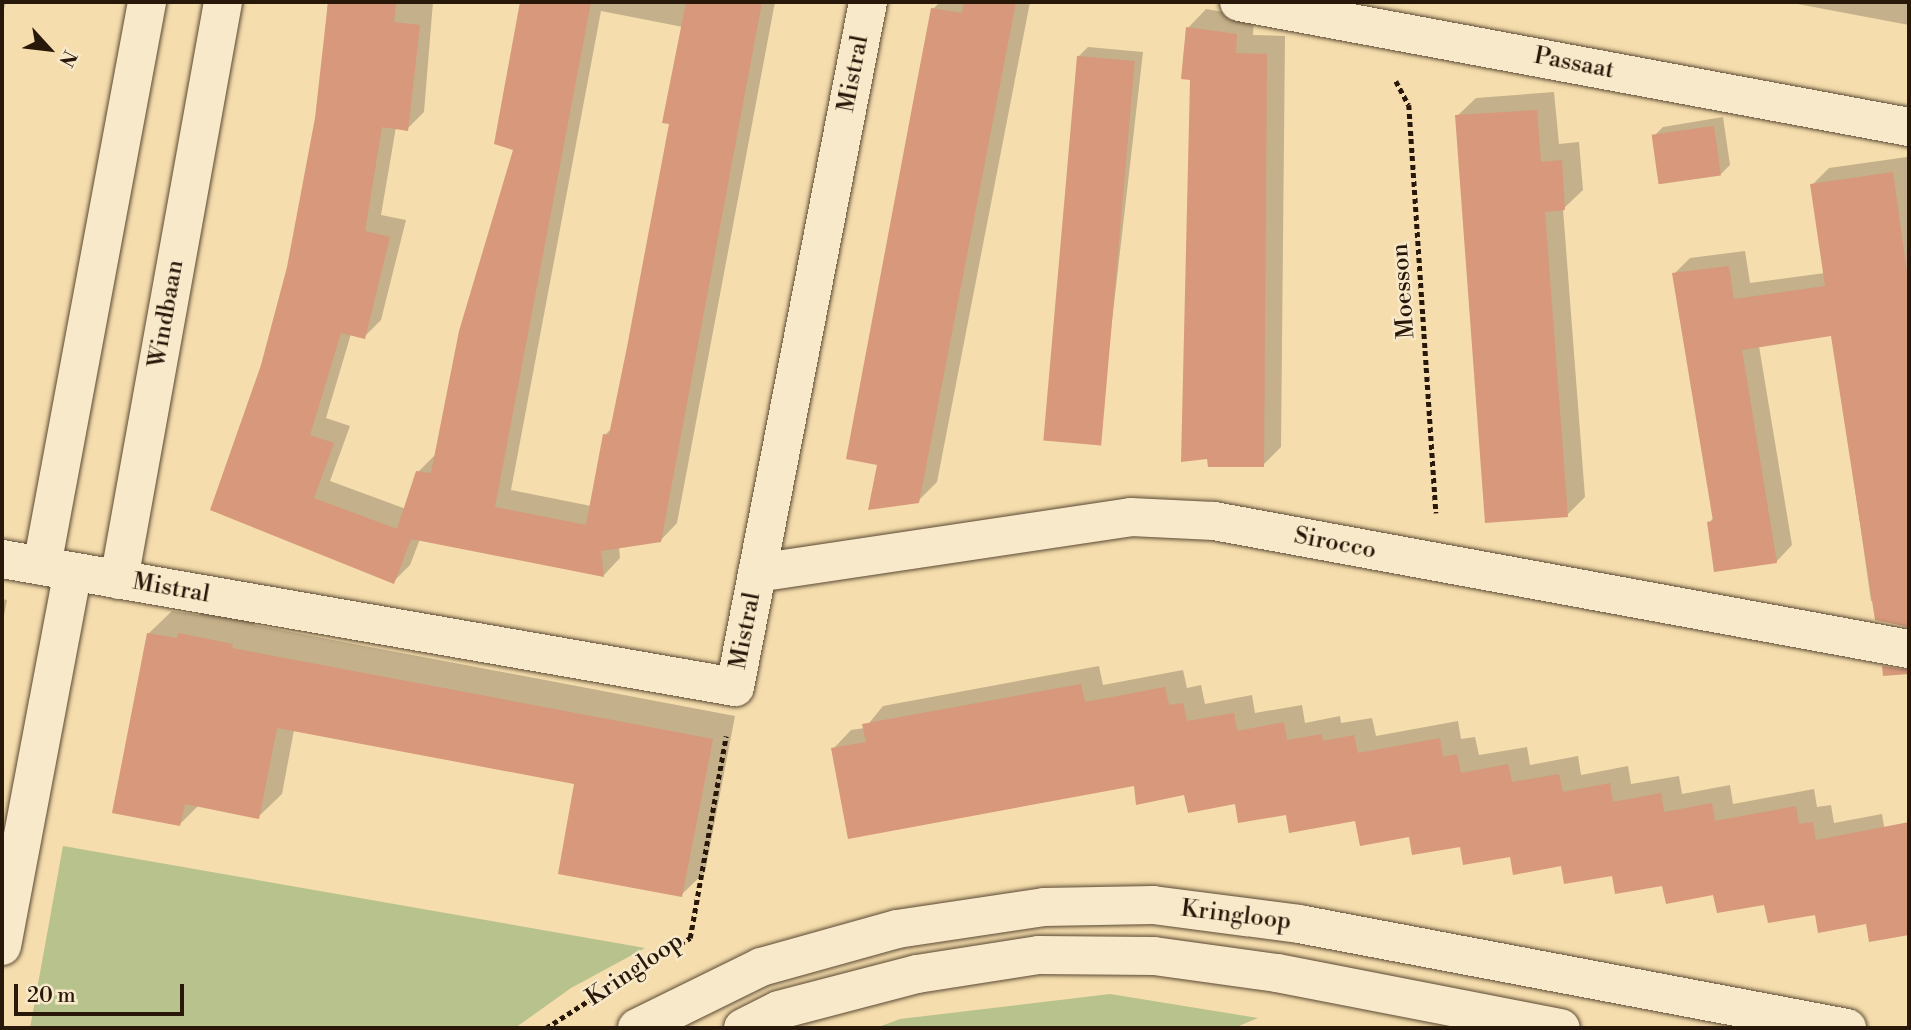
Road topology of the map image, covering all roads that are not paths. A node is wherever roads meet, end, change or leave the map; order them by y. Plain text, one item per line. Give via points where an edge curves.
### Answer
1 (147, 2) edge
2 (223, 2) edge
3 (868, 2) edge
4 (1239, 2) edge
5 (1909, 127) edge
6 (2, 559) edge
7 (58, 569) junction
8 (757, 573) junction
9 (119, 580) junction
10 (1909, 649) edge
11 (2, 946) edge
12 (637, 1028) edge
13 (743, 1028) edge
14 (1561, 1028) edge
15 (1847, 1028) edge

1 - 7 street
2 - 9 street, Windbaan
3 - 8 street, Mistral
4 - 5 street, Passaat
6 - 7 street
7 - 9 street
7 - 11 street
8 - 9 street, Mistral via 735,687
8 - 10 street, Sirocco via 1131,517 1214,521
12 - 15 street, Kringloop via 761,967 897,929 1044,907 1153,905 1299,924
13 - 14 street, Kringloop via 779,1010 917,974 1039,955 1154,956 1277,973

